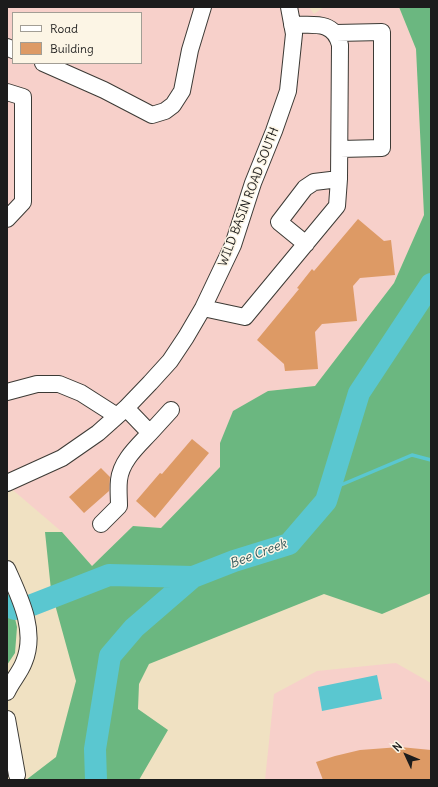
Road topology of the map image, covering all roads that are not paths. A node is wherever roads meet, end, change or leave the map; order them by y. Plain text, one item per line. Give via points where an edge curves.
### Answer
1 (202, 7) edge
2 (289, 7) edge
3 (292, 25) junction
4 (336, 33) junction
5 (45, 64) edge
6 (7, 92) edge
7 (340, 149) junction
8 (340, 178) junction
9 (7, 219) edge
10 (306, 244) junction
11 (203, 308) junction
12 (7, 392) edge
13 (171, 410) dead end
14 (122, 412) junction
15 (150, 433) junction
16 (7, 483) edge
17 (101, 524) dead end
18 (7, 570) edge
19 (7, 692) edge
20 (7, 719) edge
21 (17, 775) dead end

1 - 5 street via 182,90 173,105 165,111 152,115
2 - 3 street, WILD BASIN ROAD SOUTH
3 - 4 street via 326,26
3 - 11 street, WILD BASIN ROAD SOUTH via 294,34 288,91 253,183 233,245
4 - 7 street via 340,45
4 - 7 street via 382,32 382,148
6 - 9 street via 23,97 23,202
7 - 8 street
8 - 10 street via 337,206
8 - 10 street via 314,182 305,188 279,222
10 - 11 street via 245,317
11 - 14 street, WILD BASIN ROAD SOUTH via 170,361
12 - 14 street via 37,384 59,384
13 - 15 street
14 - 15 street
14 - 16 street, WILD BASIN ROAD SOUTH via 98,433 62,458
15 - 17 street via 122,466 119,481 120,506
18 - 19 street via 25,614 29,648 20,673
20 - 21 street

